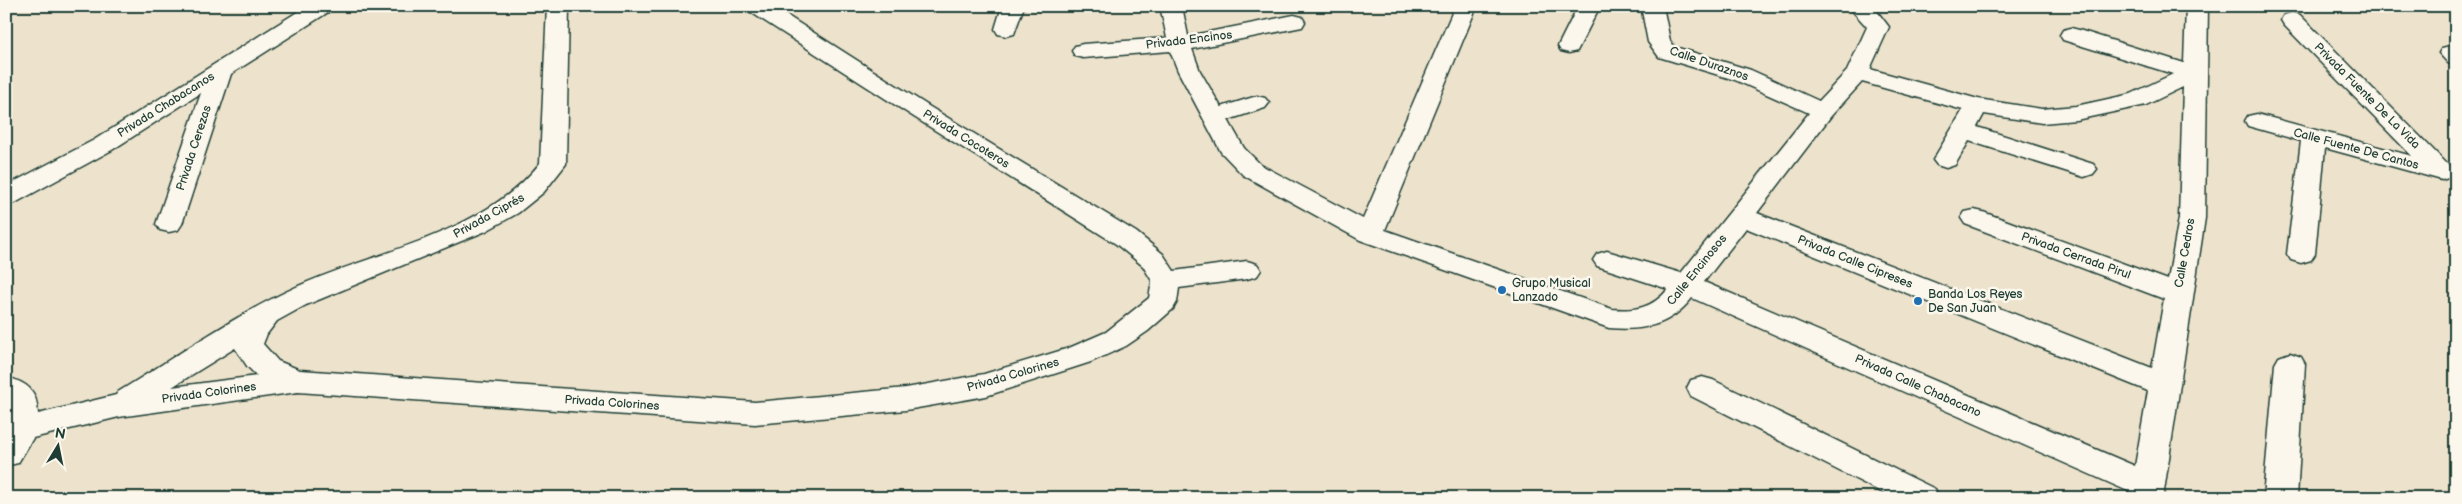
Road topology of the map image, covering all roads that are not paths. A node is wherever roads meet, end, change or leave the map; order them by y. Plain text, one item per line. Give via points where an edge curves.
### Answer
1 (322, 6) edge
2 (558, 6) edge
3 (757, 6) edge
4 (1013, 6) edge
5 (1171, 6) edge
6 (1466, 6) edge
7 (1589, 6) edge
8 (1652, 6) edge
9 (1859, 6) edge
10 (2197, 6) edge
11 (2292, 20) dead end
12 (1294, 22) dead end
13 (1006, 29) dead end
14 (2071, 35) dead end
15 (1179, 44) junction
16 (1569, 46) dead end
17 (1082, 51) dead end
18 (220, 72) junction
19 (1857, 73) junction
20 (2194, 73) junction
21 (1257, 102) dead end
22 (1976, 106) junction
23 (1823, 111) junction
24 (1214, 117) junction
25 (2257, 121) dead end
26 (1964, 131) junction
27 (2314, 138) junction
28 (1946, 160) dead end
29 (2084, 169) dead end
30 (2449, 173) edge
31 (6, 197) edge
32 (1740, 216) junction
33 (1974, 218) dead end
34 (169, 224) dead end
35 (1370, 234) junction
36 (2301, 254) dead end
37 (1607, 260) dead end
38 (1247, 270) dead end
39 (1166, 281) junction
40 (1688, 285) junction
41 (2178, 294) junction
42 (268, 314) junction
43 (2290, 364) dead end
44 (298, 381) junction
45 (2164, 384) junction
46 (6, 388) edge
47 (1702, 388) dead end
48 (119, 406) junction
49 (14, 441) edge
50 (2147, 495) edge
51 (1923, 498) edge
52 (2280, 498) edge

1 - 18 street, Privada Chabacanos
2 - 42 street, Privada Ciprés via 553,164 542,182 516,204 444,241 346,276
3 - 39 street, Privada Cocoteros via 1126,238 1153,260
4 - 13 street
5 - 15 street, Calle Encinosos
6 - 35 street
7 - 16 street
8 - 23 street, Calle Duraznos via 1659,42 1667,52 1742,75
9 - 19 street, Calle Encinosos via 1878,27
10 - 20 street, Calle Cedros
11 - 30 street, Privada Fuente De La Vida
12 - 15 street, Privada Encinos
14 - 20 street
15 - 17 street, Privada Encinos
15 - 24 street, Calle Encinosos via 1189,71
18 - 31 street, Privada Chabacanos via 103,145
18 - 34 street, Privada Cerezas
19 - 22 street
19 - 23 street, Calle Encinosos
20 - 22 street via 2138,100 2076,113 2042,116
20 - 41 street, Calle Cedros via 2192,218
21 - 24 street
22 - 26 street
23 - 32 street, Calle Encinosos
24 - 35 street, Calle Encinosos via 1234,152 1252,170
25 - 27 street, Calle Fuente De Cantos
26 - 28 street
26 - 29 street
27 - 30 street, Calle Fuente De Cantos
27 - 36 street
32 - 40 street, Calle Encinosos
32 - 45 street, Privada Calle Cipreses
33 - 41 street, Privada Cerrada Pirul
35 - 40 street, Calle Encinosos via 1608,318 1632,320 1655,316 1672,305
37 - 40 street, Privada Calle Chabacano
38 - 39 street
39 - 44 street, Privada Colorines via 1163,302 1116,339 986,385 906,400 755,413
40 - 50 street, Privada Calle Chabacano
41 - 45 street, Calle Cedros
42 - 44 street, Privada Ciprés via 254,330 248,344 257,361 270,371
42 - 48 street, Privada Ciprés
43 - 52 street
44 - 48 street, Privada Colorines
45 - 50 street, Calle Cedros
46 - 49 street via 20,395 24,410
47 - 51 street
48 - 49 street, Privada Colorines

